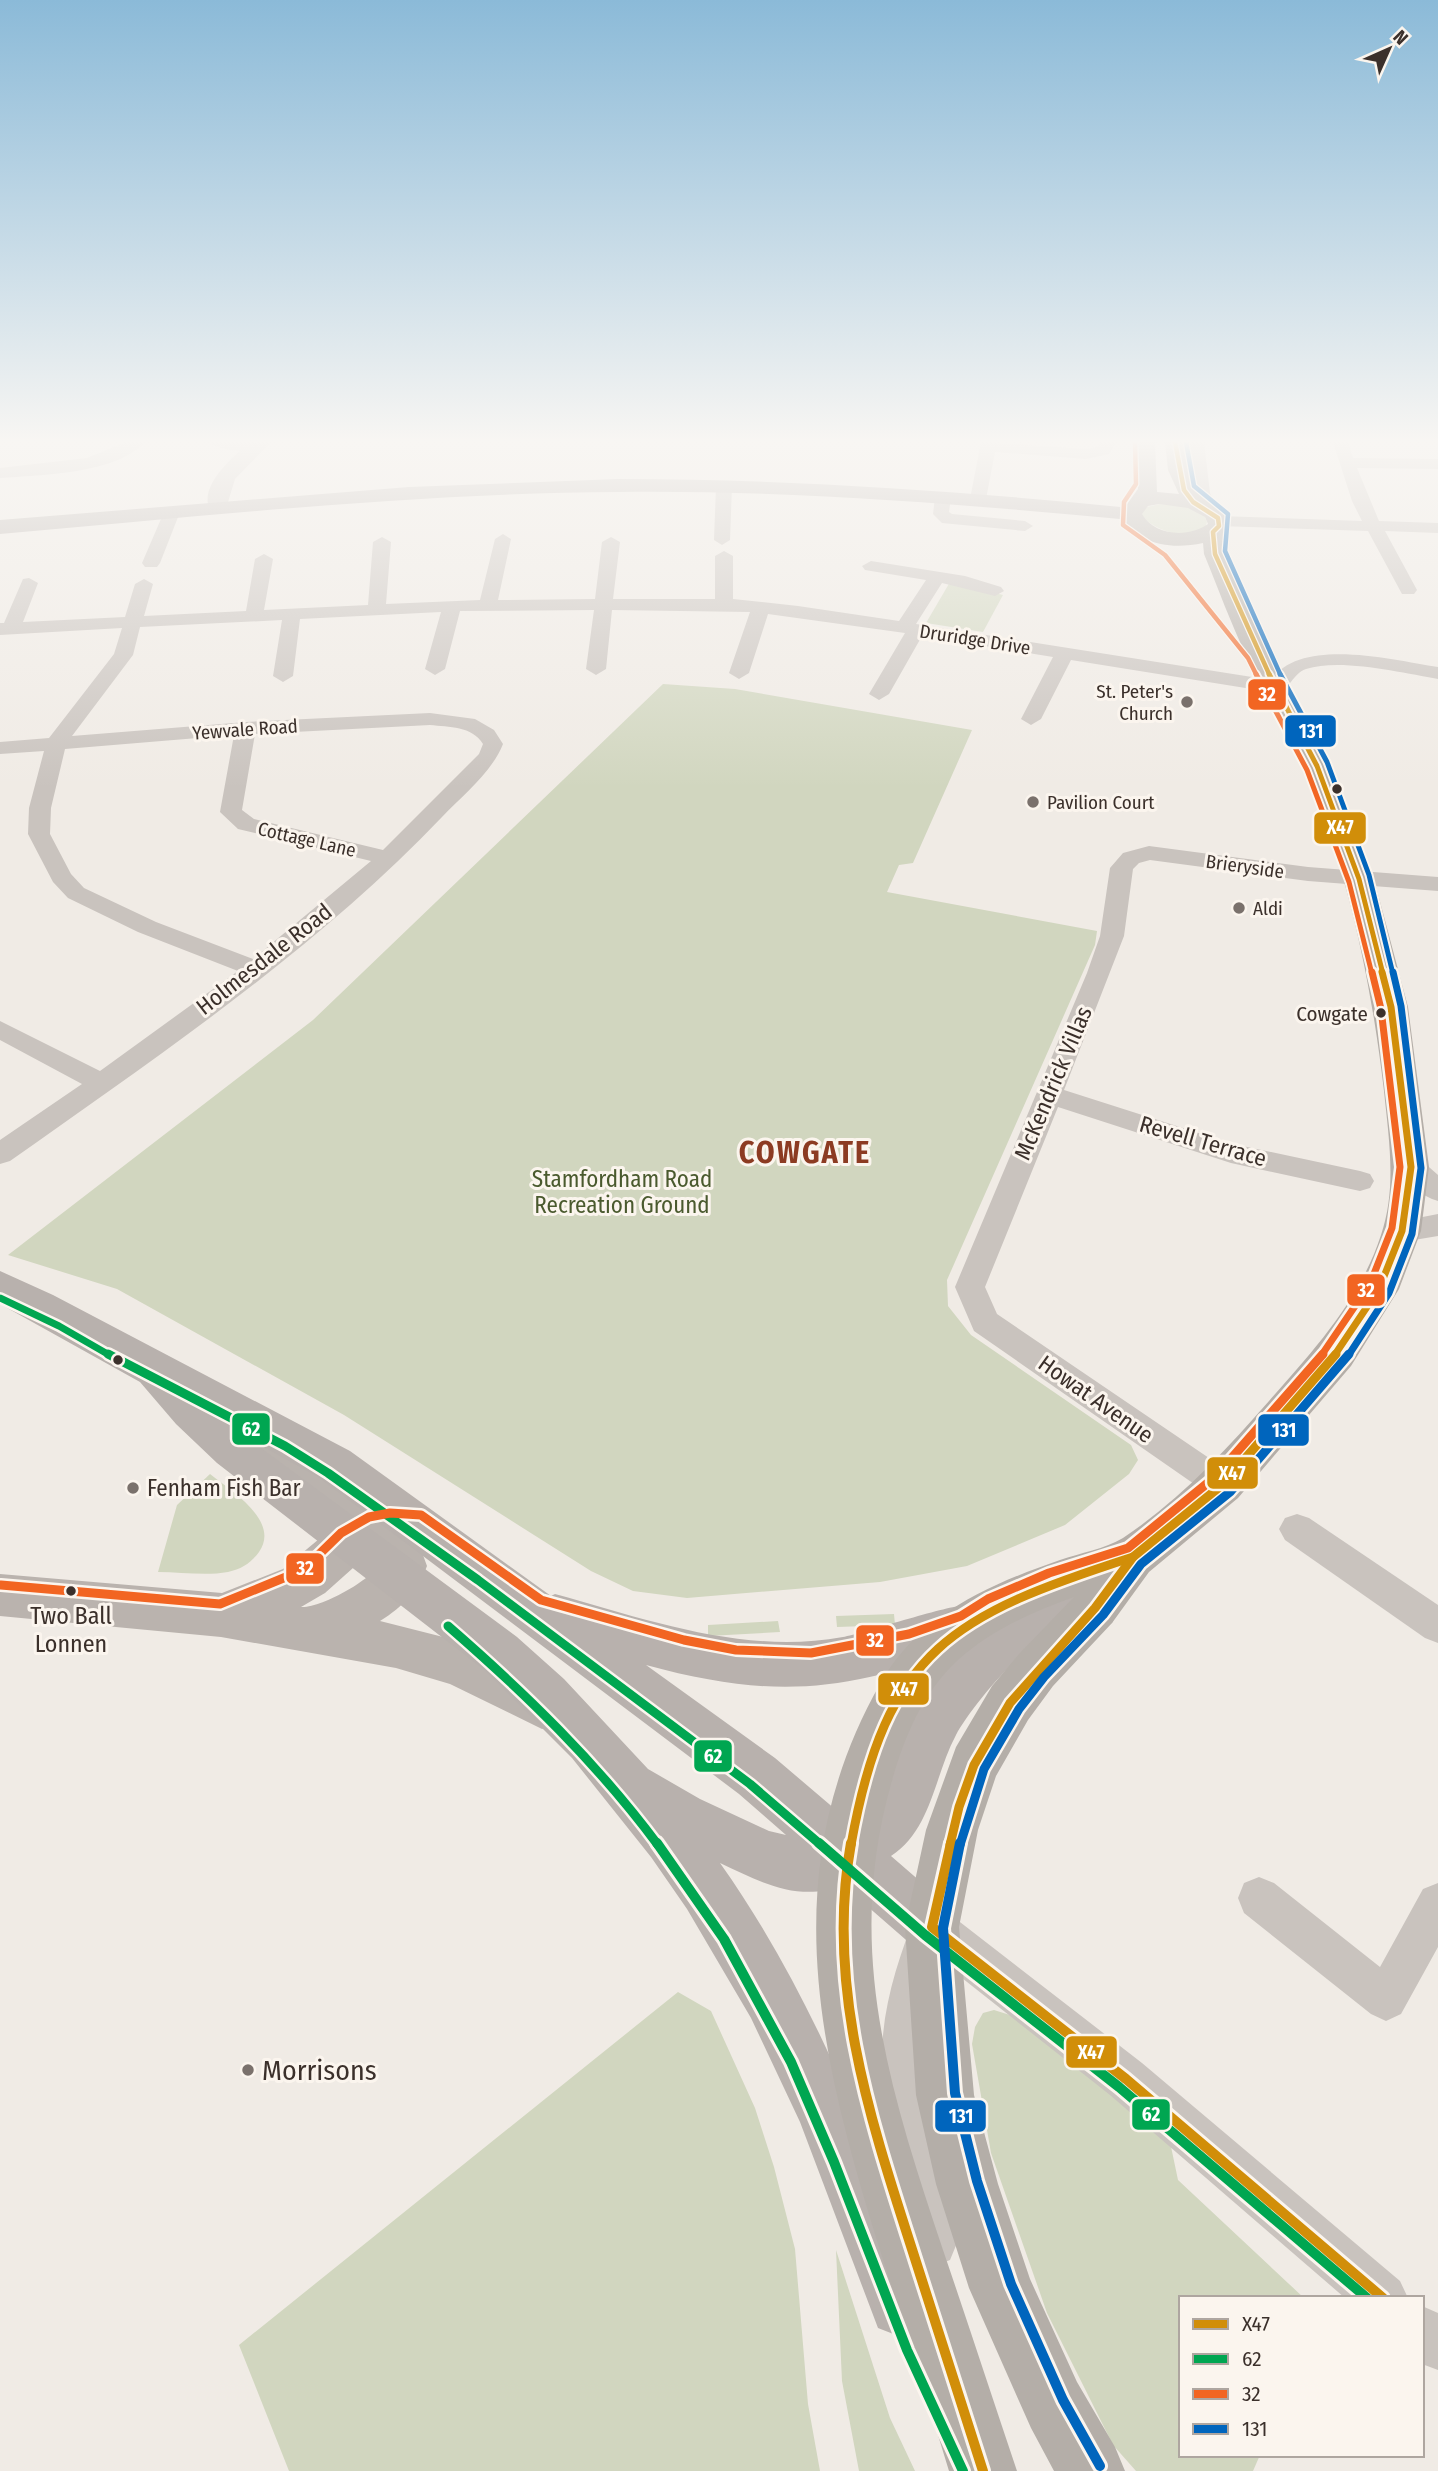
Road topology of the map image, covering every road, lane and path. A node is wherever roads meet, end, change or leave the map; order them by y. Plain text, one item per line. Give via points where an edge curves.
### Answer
1 (153, 557) edge
2 (381, 557) edge
3 (499, 557) edge
4 (609, 557) edge
5 (723, 557) edge
6 (877, 557) edge
7 (1181, 557) edge
8 (1216, 557) edge
9 (1391, 557) edge
10 (264, 559) dead end
11 (151, 563) dead end
12 (871, 566) junction
13 (937, 576) junction
14 (29, 583) dead end
15 (144, 584) dead end
16 (858, 584) dead end
17 (1408, 590) dead end
18 (995, 591) dead end
19 (724, 604) junction
20 (488, 605) junction
21 (604, 605) junction
22 (452, 606) junction
23 (377, 607) junction
24 (761, 607) junction
25 (292, 613) junction
26 (254, 615) junction
27 (133, 622) junction
28 (6, 629) edge
29 (910, 629) junction
30 (1257, 652) junction
31 (1064, 654) junction
32 (435, 669) dead end
33 (596, 669) dead end
34 (739, 673) dead end
35 (1438, 673) edge
36 (283, 676) dead end
37 (1278, 687) junction
38 (878, 694) dead end
39 (1031, 719) dead end
40 (246, 728) junction
41 (487, 734) joint
42 (56, 743) junction
43 (0, 748) edge
44 (388, 858) junction
45 (1131, 858) joint
46 (1359, 879) junction
47 (1438, 884) edge
48 (256, 969) junction
49 (0, 1029) edge
50 (102, 1083) junction
51 (1047, 1094) junction
52 (0, 1154) edge
53 (1424, 1179) edge
54 (1360, 1181) dead end
55 (1420, 1228) edge
56 (0, 1286) edge
57 (978, 1306) joint
58 (154, 1369) junction
59 (199, 1392) junction
60 (1222, 1485) junction
61 (420, 1525) junction
62 (1297, 1529) dead end
63 (361, 1534) junction
64 (1133, 1557) junction
65 (399, 1576) junction
66 (0, 1595) edge
67 (1095, 1608) junction
68 (536, 1610) junction
69 (221, 1615) junction
70 (966, 1626) junction
71 (1438, 1626) edge
72 (309, 1629) junction
73 (569, 1720) junction
74 (625, 1780) junction
75 (848, 1855) junction
76 (1259, 1898) dead end
77 (1438, 1904) edge
78 (932, 1927) junction
79 (1381, 2296) edge
80 (1424, 2333) edge
81 (1438, 2345) edge
82 (949, 2364) junction
83 (975, 2471) edge
84 (983, 2471) edge
85 (1091, 2471) edge

1 - 11 street
2 - 23 street
3 - 20 street
4 - 21 street
5 - 19 street
6 - 12 street
7 - 30 highway
8 - 30 highway
9 - 17 street
10 - 26 street
12 - 13 street
12 - 16 street
13 - 18 street
13 - 29 street
14 - 28 street
15 - 27 street
19 - 21 street, Druridge Drive
19 - 24 street, Druridge Drive
20 - 21 street, Druridge Drive
20 - 22 street, Druridge Drive
21 - 33 street
22 - 23 street, Druridge Drive
22 - 32 street
23 - 25 street, Druridge Drive
24 - 29 street, Druridge Drive
24 - 34 street
25 - 26 street, Druridge Drive
25 - 36 street
26 - 27 street, Druridge Drive
27 - 28 street, Druridge Drive
27 - 42 street via 123,654
29 - 31 street, Druridge Drive
29 - 38 street
30 - 37 highway
31 - 37 street, Druridge Drive
31 - 39 street
35 - 37 street via 1345,662 1298,665 1282,677
37 - 46 highway via 1317,766
40 - 41 street, Yewvale Road via 445,719 468,723
40 - 42 street, Yewvale Road
40 - 44 street, Cottage Lane via 231,812 246,824
41 - 44 street, Holmesdale Road via 493,744 488,756
42 - 43 street, Yewvale Road
42 - 48 street via 40,808 39,834 61,877 97,904
44 - 48 street, Holmesdale Road
45 - 46 street, Brieryside via 1149,853
45 - 51 street, McKendrick Villas via 1122,868 1112,936 1099,973
46 - 47 street, Brieryside
46 - 53 highway via 1391,1007
48 - 50 street, Holmesdale Road
49 - 50 street
50 - 52 street, Holmesdale Road
51 - 54 street, Revell Terrace via 1231,1153
51 - 57 street, McKendrick Villas via 970,1287
53 - 55 highway
55 - 60 highway via 1336,1354
56 - 58 main road
57 - 60 street, Howat Avenue via 985,1322
58 - 59 main road
58 - 63 main road via 182,1404 274,1486
59 - 61 main road via 290,1437
59 - 63 main road
60 - 64 highway
61 - 63 main road via 390,1523
61 - 68 main road
62 - 71 street
63 - 65 main road
63 - 69 main road via 290,1589
64 - 67 highway
64 - 70 highway via 1041,1588 993,1608
65 - 72 main road via 355,1610
65 - 73 main road via 497,1651
66 - 69 main road
67 - 75 main road via 1021,1629 991,1651 936,1721 901,1809 888,1827
67 - 78 highway via 1010,1703 974,1765 952,1830
68 - 70 main road via 682,1650 796,1665 912,1644
68 - 75 main road via 757,1776
69 - 72 main road
70 - 75 highway via 918,1669 898,1697 859,1796
72 - 73 main road via 459,1664
73 - 74 main road
74 - 75 main road via 681,1818 789,1865 828,1865
74 - 83 main road via 713,1903 794,2044 927,2370
75 - 78 main road
75 - 82 highway via 840,1956 849,2033 867,2109
76 - 77 street via 1386,1999
78 - 79 street via 1126,2079
78 - 82 street via 909,2008 905,2094 928,2205
78 - 85 highway via 945,2095 967,2184 1001,2288 1054,2405
80 - 81 street
82 - 84 highway

